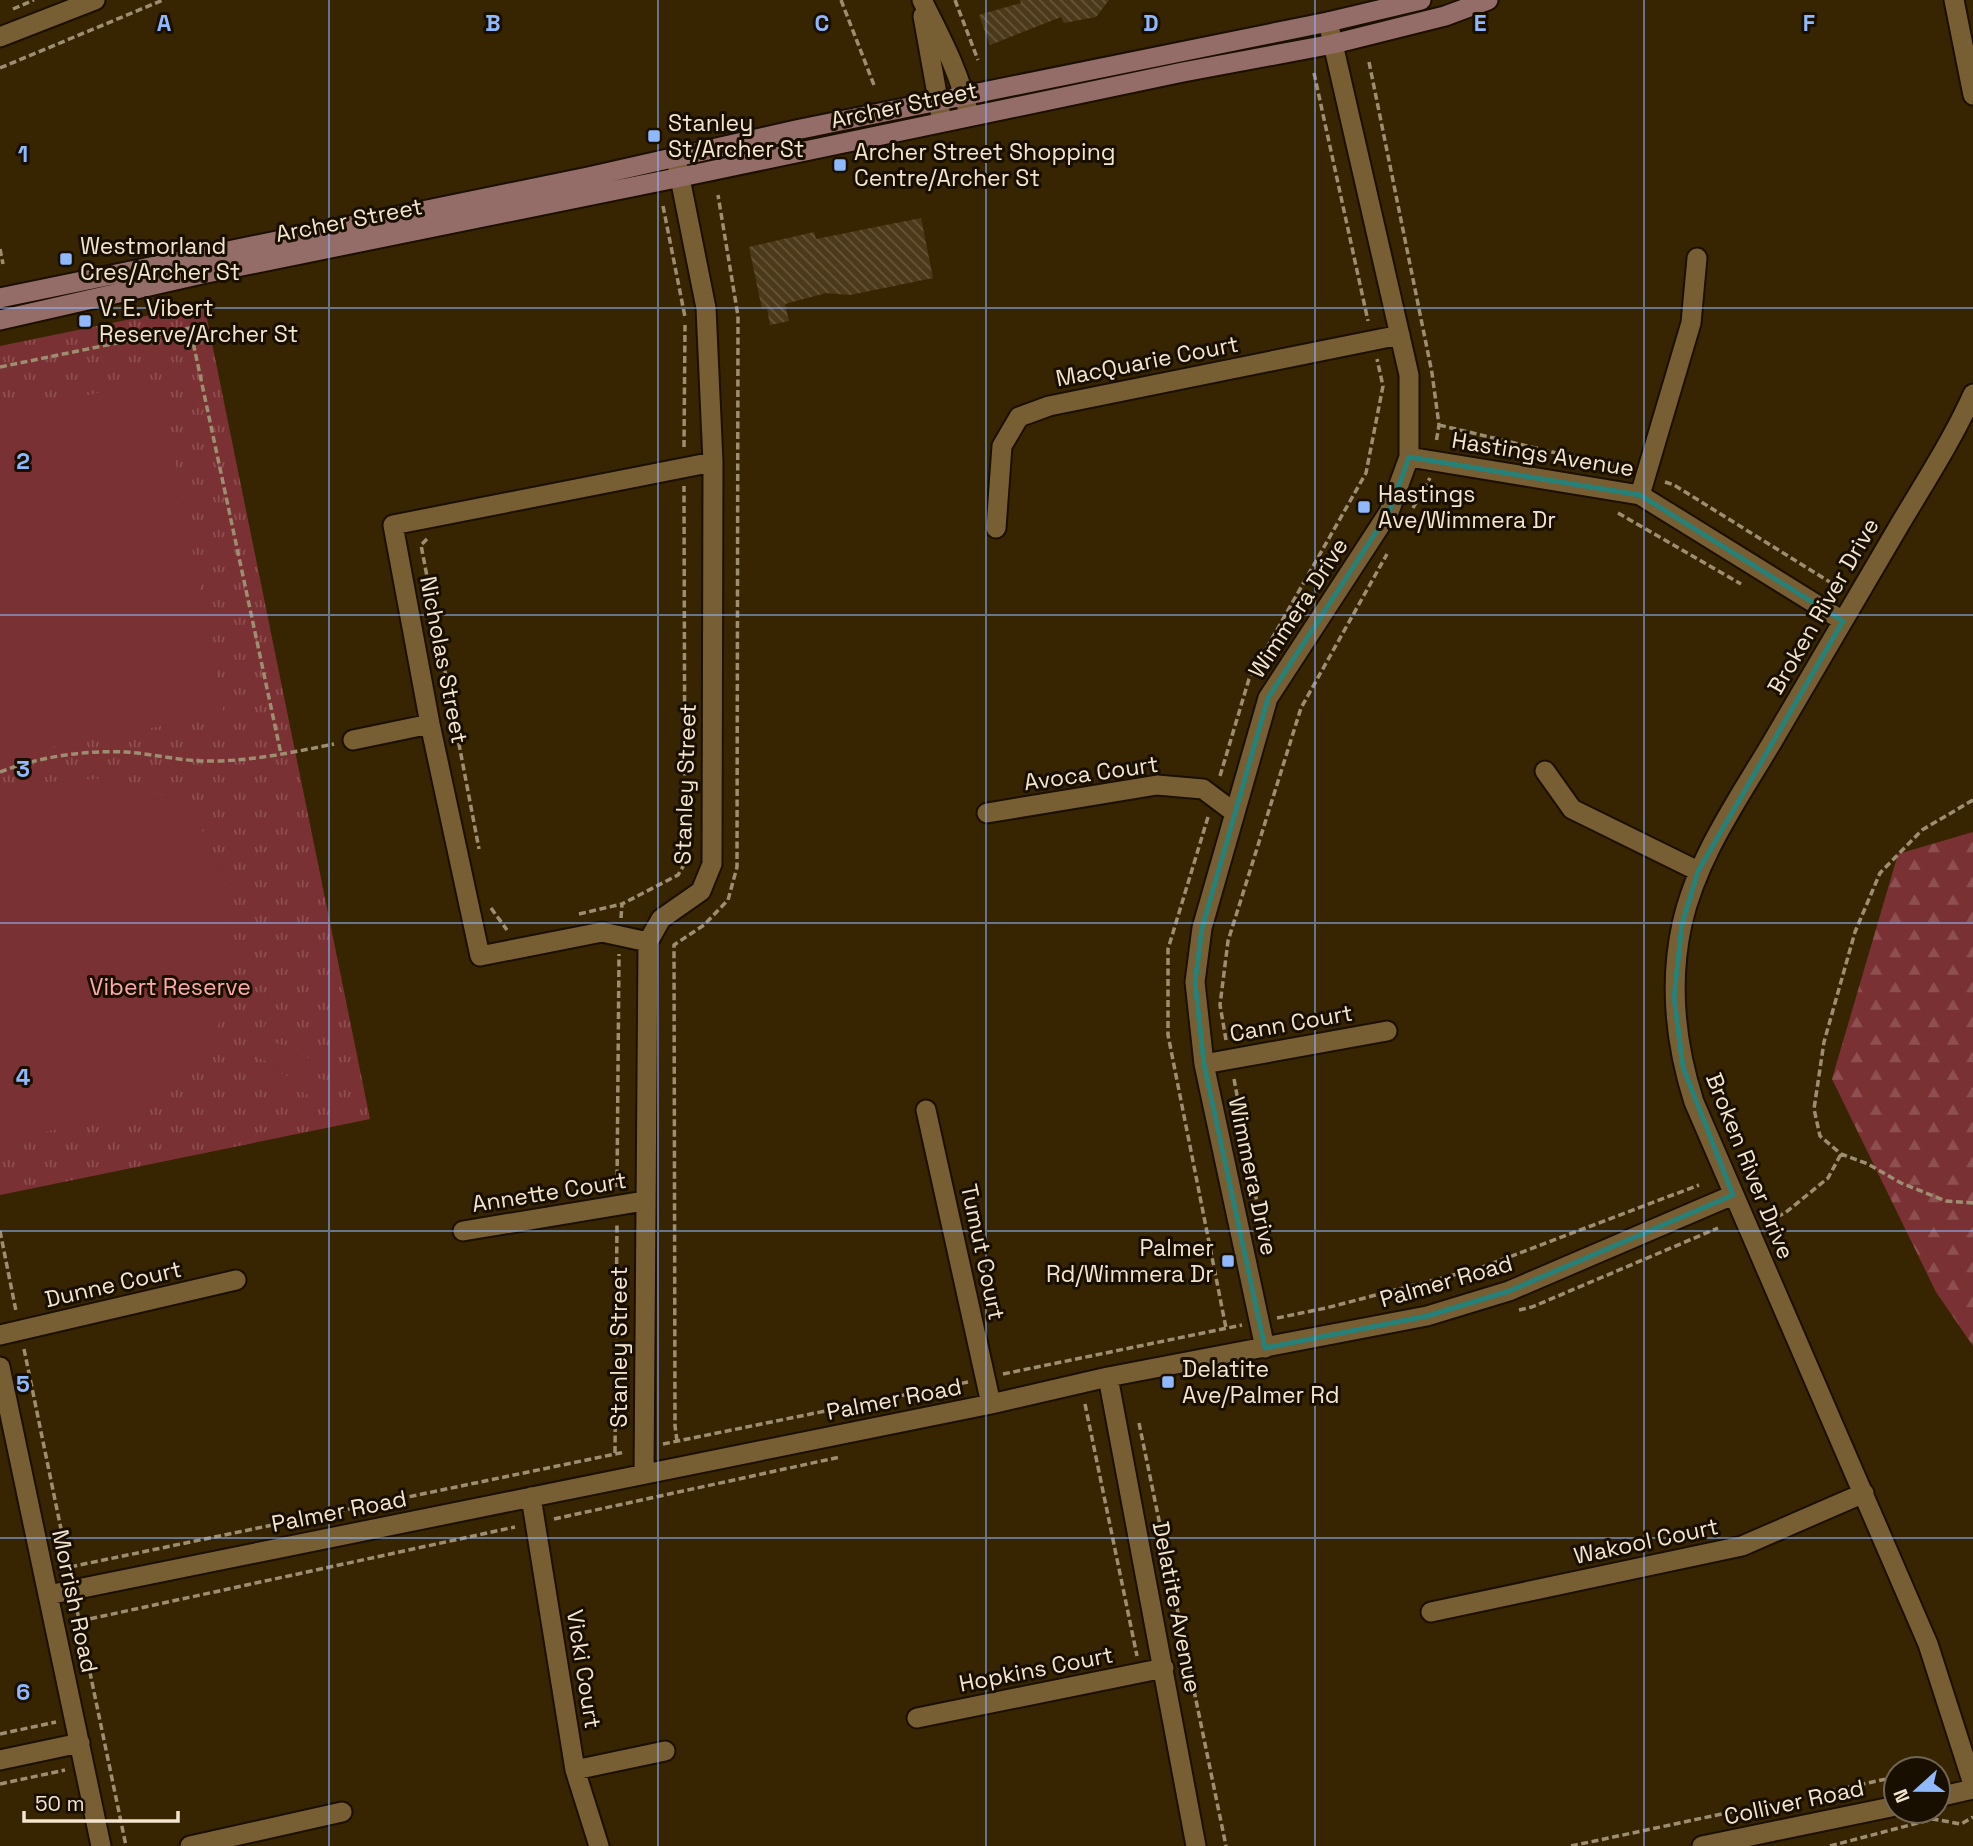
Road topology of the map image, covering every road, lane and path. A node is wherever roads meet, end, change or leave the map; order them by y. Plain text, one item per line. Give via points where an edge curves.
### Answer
1 (95, 0) edge
2 (163, 0) edge
3 (841, 0) edge
4 (922, 0) edge
5 (955, 0) edge
6 (1421, 0) edge
7 (1954, 0) edge
8 (1480, 2) edge
9 (1328, 22) junction
10 (0, 37) edge
11 (1333, 44) junction
12 (978, 60) dead end
13 (1181, 62) junction
14 (1369, 62) dead end
15 (0, 68) edge
16 (874, 85) dead end
17 (965, 95) junction
18 (1973, 95) edge
19 (937, 101) junction
20 (968, 116) junction
21 (942, 122) junction
22 (796, 130) junction
23 (801, 152) junction
24 (676, 158) junction
25 (681, 177) junction
26 (519, 190) junction
27 (663, 206) dead end
28 (523, 210) junction
29 (328, 239) junction
30 (0, 249) edge
31 (1697, 258) dead end
32 (3, 264) dead end
33 (129, 280) junction
34 (0, 298) edge
35 (0, 320) edge
36 (1400, 335) junction
37 (0, 367) edge
38 (1973, 394) edge
39 (1409, 457) junction
40 (1433, 461) junction
41 (713, 462) junction
42 (685, 467) junction
43 (1640, 495) junction
44 (1608, 507) dead end
45 (1410, 514) dead end
46 (996, 528) dead end
47 (432, 534) dead end
48 (1390, 551) dead end
49 (1751, 589) dead end
50 (1843, 621) junction
51 (430, 724) junction
52 (353, 740) joint
53 (281, 754) junction
54 (1545, 771) dead end
55 (0, 772) edge
56 (1973, 800) edge
57 (988, 813) dead end
58 (1235, 813) junction
59 (481, 855) dead end
60 (1698, 871) junction
61 (488, 896) dead end
62 (622, 904) junction
63 (570, 916) dead end
64 (519, 928) dead end
65 (620, 935) junction
66 (648, 942) junction
67 (1387, 1031) dead end
68 (1230, 1059) junction
69 (1204, 1063) junction
70 (926, 1110) dead end
71 (1841, 1154) junction
72 (1699, 1185) dead end
73 (1733, 1195) junction
74 (644, 1201) junction
75 (1973, 1203) edge
76 (617, 1206) junction
77 (1260, 1222) dead end
78 (1748, 1229) junction
79 (0, 1231) edge
80 (463, 1231) dead end
81 (236, 1280) dead end
82 (1260, 1321) junction
83 (20, 1330) junction
84 (0, 1335) edge
85 (1265, 1348) junction
86 (0, 1367) edge
87 (1108, 1377) junction
88 (986, 1378) junction
89 (991, 1404) junction
90 (1085, 1404) dead end
91 (1139, 1421) dead end
92 (644, 1448) junction
93 (615, 1454) junction
94 (644, 1474) junction
95 (1864, 1493) junction
96 (531, 1497) junction
97 (69, 1567) junction
98 (44, 1572) junction
99 (74, 1590) junction
100 (48, 1595) junction
101 (1431, 1612) dead end
102 (1164, 1668) junction
103 (1141, 1672) junction
104 (917, 1718) dead end
105 (56, 1722) dead end
106 (0, 1734) edge
107 (80, 1743) junction
108 (665, 1751) dead end
109 (0, 1760) edge
110 (65, 1770) dead end
111 (575, 1770) junction
112 (1882, 1780) edge
113 (0, 1784) edge
114 (1973, 1786) edge
115 (1952, 1793) edge
116 (1882, 1808) edge
117 (342, 1812) dead end
118 (1973, 1817) edge
119 (1711, 1845) edge
120 (101, 1846) edge
121 (125, 1846) edge
122 (190, 1846) edge
123 (599, 1846) edge
124 (1196, 1846) edge
125 (1226, 1846) edge
126 (1571, 1846) edge
127 (1830, 1846) edge

1 - 10 street
2 - 15 path
3 - 16 path
4 - 17 street
4 - 19 street
5 - 12 path
6 - 9 main road, Archer Street
7 - 18 street
8 - 11 main road, Archer Street via 1445,16
9 - 11 street, Wimmera Drive
9 - 13 main road, Archer Street
11 - 13 main road, Archer Street
11 - 36 street, Wimmera Drive
13 - 17 main road, Archer Street
13 - 20 main road, Archer Street
14 - 40 path via 1432,373 1439,425
17 - 19 main road, Archer Street
17 - 20 street
19 - 21 street
19 - 22 main road, Archer Street
20 - 21 main road, Archer Street
21 - 23 main road, Archer Street
22 - 23 main road
22 - 24 main road, Archer Street
23 - 25 main road, Archer Street
24 - 25 street, Stanley Street
24 - 26 main road, Archer Street
25 - 28 main road, Archer Street
25 - 41 street, Stanley Street via 706,308
26 - 28 main road
26 - 29 main road, Archer Street
27 - 42 path via 685,317
28 - 29 main road, Archer Street
29 - 33 main road, Archer Street
30 - 32 path
31 - 43 street via 1691,323
33 - 34 main road, Archer Street
33 - 35 main road, Archer Street
36 - 39 street, Wimmera Drive via 1409,375
36 - 46 street, MacQuarie Court via 1049,405 1019,417 1002,446
37 - 53 path via 190,328
38 - 50 street, Broken River Drive
39 - 40 street, Hastings Avenue
39 - 58 street, Wimmera Drive via 1389,512 1268,698
40 - 43 street, Hastings Avenue
40 - 45 path via 1430,478
41 - 42 street, Nicholas Street
41 - 66 street, Stanley Street via 712,864 701,891 661,919
42 - 51 street, Nicholas Street via 393,525
42 - 62 path via 685,863 678,875
43 - 50 street, Hastings Avenue
44 - 49 path
47 - 59 path via 421,545
48 - 68 path via 1301,708 1228,941 1220,1005
50 - 60 street, Broken River Drive
51 - 52 street
51 - 65 street, Nicholas Street via 480,956 602,932
52 - 53 path
53 - 55 path via 209,762 93,751
54 - 60 street via 1572,808
56 - 71 path via 1922,830 1880,873 1855,932 1824,1042 1814,1110 1820,1136
57 - 58 street, Avoca Court via 1157,785 1203,789
58 - 69 street, Wimmera Drive via 1202,928 1195,982
60 - 73 street, Broken River Drive via 1676,960 1677,1033 1694,1102
61 - 64 path via 506,930
62 - 63 path
62 - 65 path
65 - 66 street, Nicholas Street
65 - 76 path
66 - 74 street, Stanley Street
67 - 68 street, Cann Court
68 - 69 street, Cann Court
68 - 77 path
69 - 82 street, Wimmera Drive
70 - 88 street, Tumut Court
71 - 75 path via 1946,1201
71 - 78 path via 1828,1178 1785,1213
72 - 82 path via 1480,1268
73 - 78 street, Broken River Drive
73 - 85 street, Palmer Road via 1509,1291 1427,1316
74 - 76 street, Annette Court
74 - 92 street, Stanley Street
76 - 80 street, Annette Court
76 - 93 path
78 - 95 street, Broken River Drive
79 - 83 path
81 - 83 street, Dunne Court
82 - 85 street, Wimmera Drive
82 - 88 path
83 - 84 street, Dunne Court
83 - 97 path
85 - 87 street, Palmer Road
86 - 98 street, Morrish Road
87 - 89 street, Palmer Road
87 - 102 street, Delatite Avenue
88 - 89 street, Tumut Court
88 - 92 path
89 - 94 street, Palmer Road
90 - 103 path
91 - 125 path
92 - 93 path
92 - 94 street, Stanley Street
93 - 97 path
94 - 96 street, Palmer Road
95 - 101 street, Wakool Court via 1742,1546
95 - 114 street, Broken River Drive via 1928,1644
96 - 99 street, Palmer Road
96 - 111 street, Vicki Court
97 - 98 path
97 - 99 path
98 - 100 street, Morrish Road
99 - 100 street, Palmer Road
99 - 121 path
100 - 107 street, Morrish Road
102 - 103 street, Hopkins Court
102 - 124 street, Delatite Avenue
103 - 104 street, Hopkins Court
105 - 106 path
107 - 109 street
107 - 120 street, Morrish Road
108 - 111 street
110 - 113 path
111 - 123 street, Vicki Court
112 - 126 path
114 - 115 street
116 - 119 street, Colliver Road
117 - 122 street
118 - 127 path via 1961,1824 1933,1819

